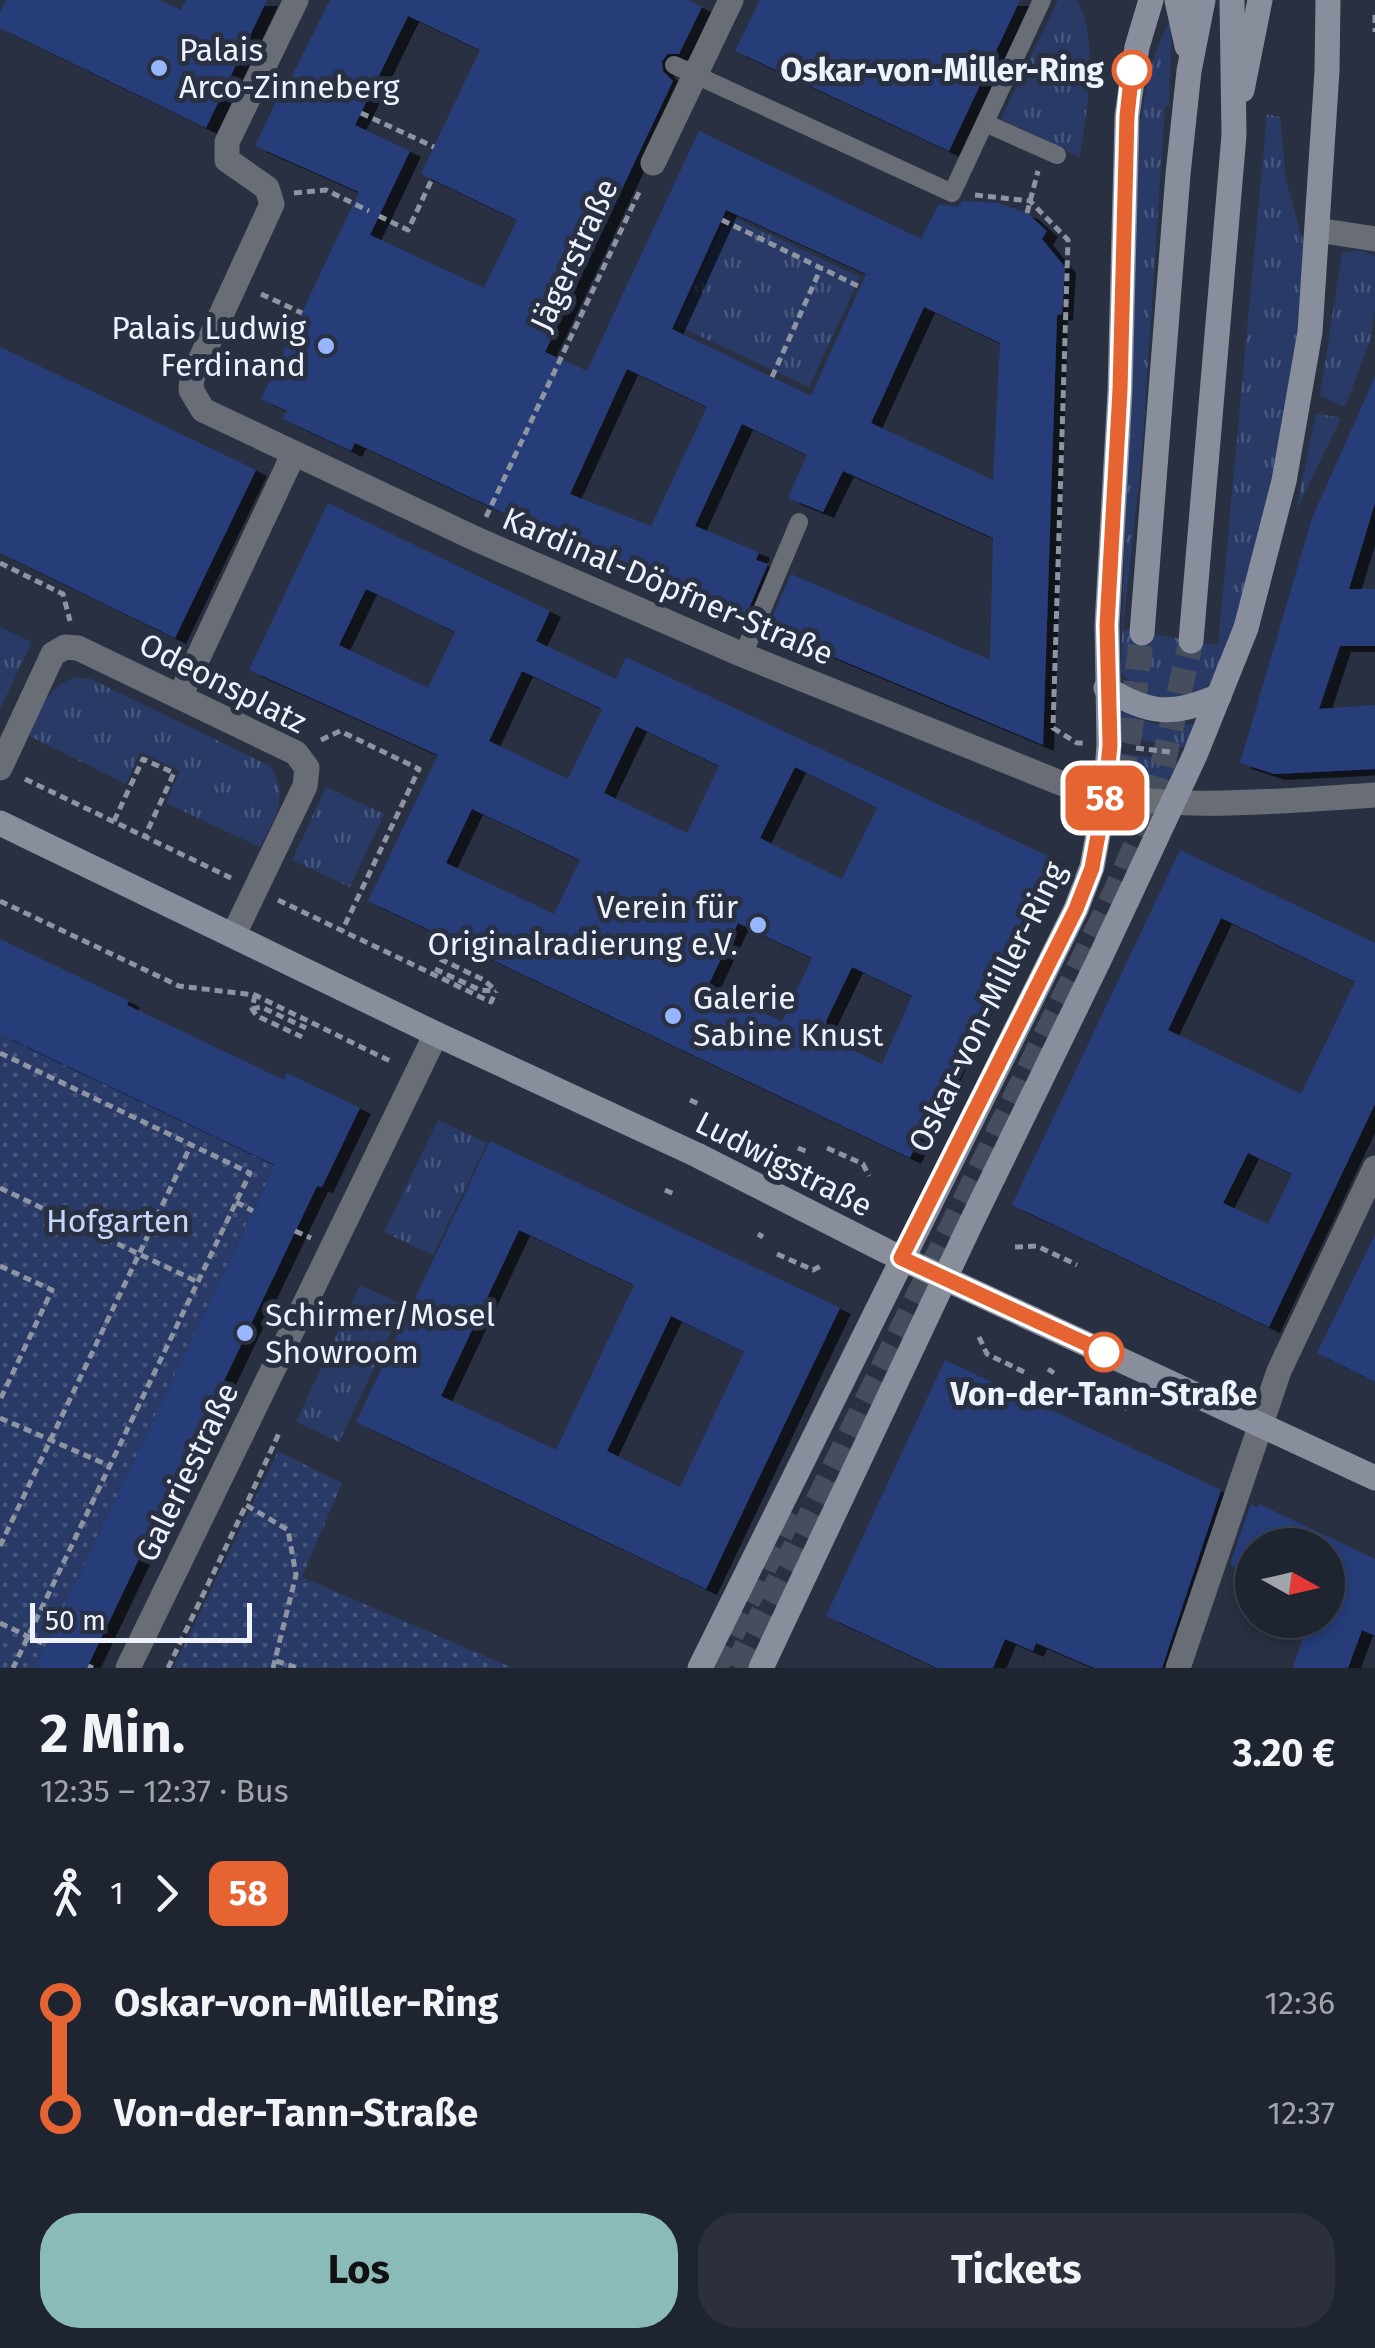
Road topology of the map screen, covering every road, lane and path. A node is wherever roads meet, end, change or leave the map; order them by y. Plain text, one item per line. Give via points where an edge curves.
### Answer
1 (296, 0) edge
2 (732, 0) edge
3 (1042, 0) edge
4 (1151, 0) edge
5 (1177, 0) edge
6 (1203, 0) edge
7 (1232, 0) edge
8 (1260, 0) edge
9 (1328, 0) edge
10 (1375, 15) edge
11 (1375, 32) edge
12 (686, 70) junction
13 (1189, 71) junction
14 (361, 113) dead end
15 (985, 123) junction
16 (1234, 134) junction
17 (434, 147) dead end
18 (1050, 152) joint
19 (654, 163) joint
20 (432, 179) dead end
21 (952, 193) junction
22 (272, 195) junction
23 (1030, 201) junction
24 (370, 211) dead end
25 (1027, 213) dead end
26 (379, 216) dead end
27 (722, 220) dead end
28 (1317, 230) junction
29 (1375, 239) edge
30 (820, 268) junction
31 (860, 287) dead end
32 (260, 294) dead end
33 (302, 313) dead end
34 (772, 376) dead end
35 (293, 455) junction
36 (800, 522) dead end
37 (476, 538) junction
38 (0, 563) edge
39 (1142, 633) tunnel mouth
40 (1191, 641) tunnel mouth
41 (78, 648) junction
42 (742, 655) junction
43 (1106, 688) junction
44 (180, 696) junction
45 (1219, 696) junction
46 (1110, 745) junction
47 (296, 753) junction
48 (1195, 755) junction
49 (0, 768) edge
50 (1375, 796) edge
51 (1105, 797) junction
52 (1173, 800) junction
53 (0, 822) edge
54 (114, 822) junction
55 (145, 836) junction
56 (256, 890) junction
57 (0, 901) edge
58 (342, 931) junction
59 (234, 934) junction
60 (440, 959) dead end
61 (436, 969) dead end
62 (496, 991) junction
63 (255, 995) junction
64 (252, 1008) junction
65 (306, 1028) dead end
66 (436, 1034) junction
67 (302, 1037) dead end
68 (0, 1053) edge
69 (416, 1074) junction
70 (690, 1100) dead end
71 (699, 1104) dead end
72 (191, 1145) junction
73 (798, 1148) dead end
74 (827, 1148) dead end
75 (808, 1152) dead end
76 (1375, 1168) edge
77 (869, 1176) dead end
78 (0, 1188) edge
79 (666, 1190) dead end
80 (674, 1194) dead end
81 (236, 1202) junction
82 (253, 1211) dead end
83 (1015, 1247) dead end
84 (139, 1253) junction
85 (777, 1254) dead end
86 (901, 1258) junction
87 (823, 1265) dead end
88 (1077, 1265) dead end
89 (0, 1266) edge
90 (945, 1279) junction
91 (198, 1282) junction
92 (979, 1337) dead end
93 (1026, 1373) dead end
94 (0, 1400) edge
95 (0, 1418) edge
96 (1259, 1424) junction
97 (280, 1431) dead end
98 (50, 1441) junction
99 (110, 1466) junction
100 (1375, 1478) edge
101 (246, 1505) junction
102 (0, 1546) edge
103 (0, 1623) edge
104 (28, 1637) junction
105 (46, 1646) dead end
106 (274, 1664) edge
107 (13, 1668) edge
108 (128, 1668) edge
109 (168, 1668) edge
110 (298, 1668) edge
111 (700, 1668) edge
112 (762, 1668) edge
113 (1178, 1668) edge

1 - 22 street via 227,142 231,166
2 - 12 street, Jägerstraße
3 - 15 lane
4 - 43 main road, Oskar-von-Miller-Ring via 1127,116
5 - 13 main road
6 - 13 main road
7 - 16 main road
8 - 16 main road
9 - 28 main road
10 - 11 path
12 - 19 street, Jägerstraße
12 - 21 lane
13 - 39 main road
14 - 17 path
15 - 18 lane
15 - 21 lane
16 - 40 main road
18 - 23 path
19 - 37 path, Jägerstraße
20 - 26 path via 408,230
21 - 23 path
22 - 24 path via 326,190
22 - 35 street, Kardinal-Döpfner-Straße via 191,390 213,417
23 - 25 path
23 - 46 path via 1068,240 1053,728 1077,743
27 - 30 path
28 - 29 street
28 - 45 main road via 1310,332 1284,481 1246,628
30 - 31 path
30 - 34 path
32 - 33 path
35 - 37 street, Kardinal-Döpfner-Straße
35 - 44 street
36 - 42 lane
37 - 42 street, Kardinal-Döpfner-Straße
38 - 41 path via 63,594
41 - 44 street, Odeonsplatz
41 - 49 street via 53,654
42 - 51 street, Kardinal-Döpfner-Straße
43 - 45 main road via 1156,709 1186,711
43 - 46 main road, Oskar-von-Miller-Ring
44 - 47 street, Odeonsplatz
45 - 48 main road
46 - 48 path
46 - 51 main road, Oskar-von-Miller-Ring
47 - 56 street, Odeonsplatz via 307,768 305,786
47 - 58 path via 340,731 419,769
48 - 52 main road
49 - 54 path
50 - 52 street, Kardinal-Döpfner-Straße
51 - 52 street, Kardinal-Döpfner-Straße
51 - 86 main road, Oskar-von-Miller-Ring via 1092,868 1076,909
52 - 90 main road
53 - 59 main road
54 - 55 path
54 - 55 path via 143,759 174,773
55 - 56 path
56 - 58 path
56 - 59 street, Odeonsplatz
57 - 63 path via 180,986
58 - 62 path via 491,1002
59 - 66 main road
60 - 62 path
61 - 62 path
63 - 64 path
63 - 69 path
64 - 65 path
64 - 67 path
66 - 69 street, Galeriestraße
66 - 86 main road, Ludwigstraße
68 - 72 path
69 - 108 street, Galeriestraße
70 - 71 path
72 - 81 path via 250,1173
72 - 84 path
73 - 75 path
74 - 77 path via 862,1164
76 - 96 street
78 - 84 path
79 - 80 path
81 - 82 path
81 - 91 path
83 - 88 path via 1037,1246
84 - 91 path
84 - 98 path
85 - 87 path via 812,1270
86 - 90 main road, Ludwigstraße
86 - 111 main road
89 - 94 path via 52,1290
90 - 96 main road, Ludwigstraße
90 - 112 main road
91 - 99 path
92 - 93 path via 987,1354
95 - 98 path
96 - 100 main road, Ludwigstraße
96 - 113 street
97 - 101 path
98 - 99 path
98 - 102 path
99 - 104 path
101 - 106 path via 288,1530 296,1575
101 - 109 path
103 - 104 path
104 - 105 path
104 - 107 path
106 - 110 path

